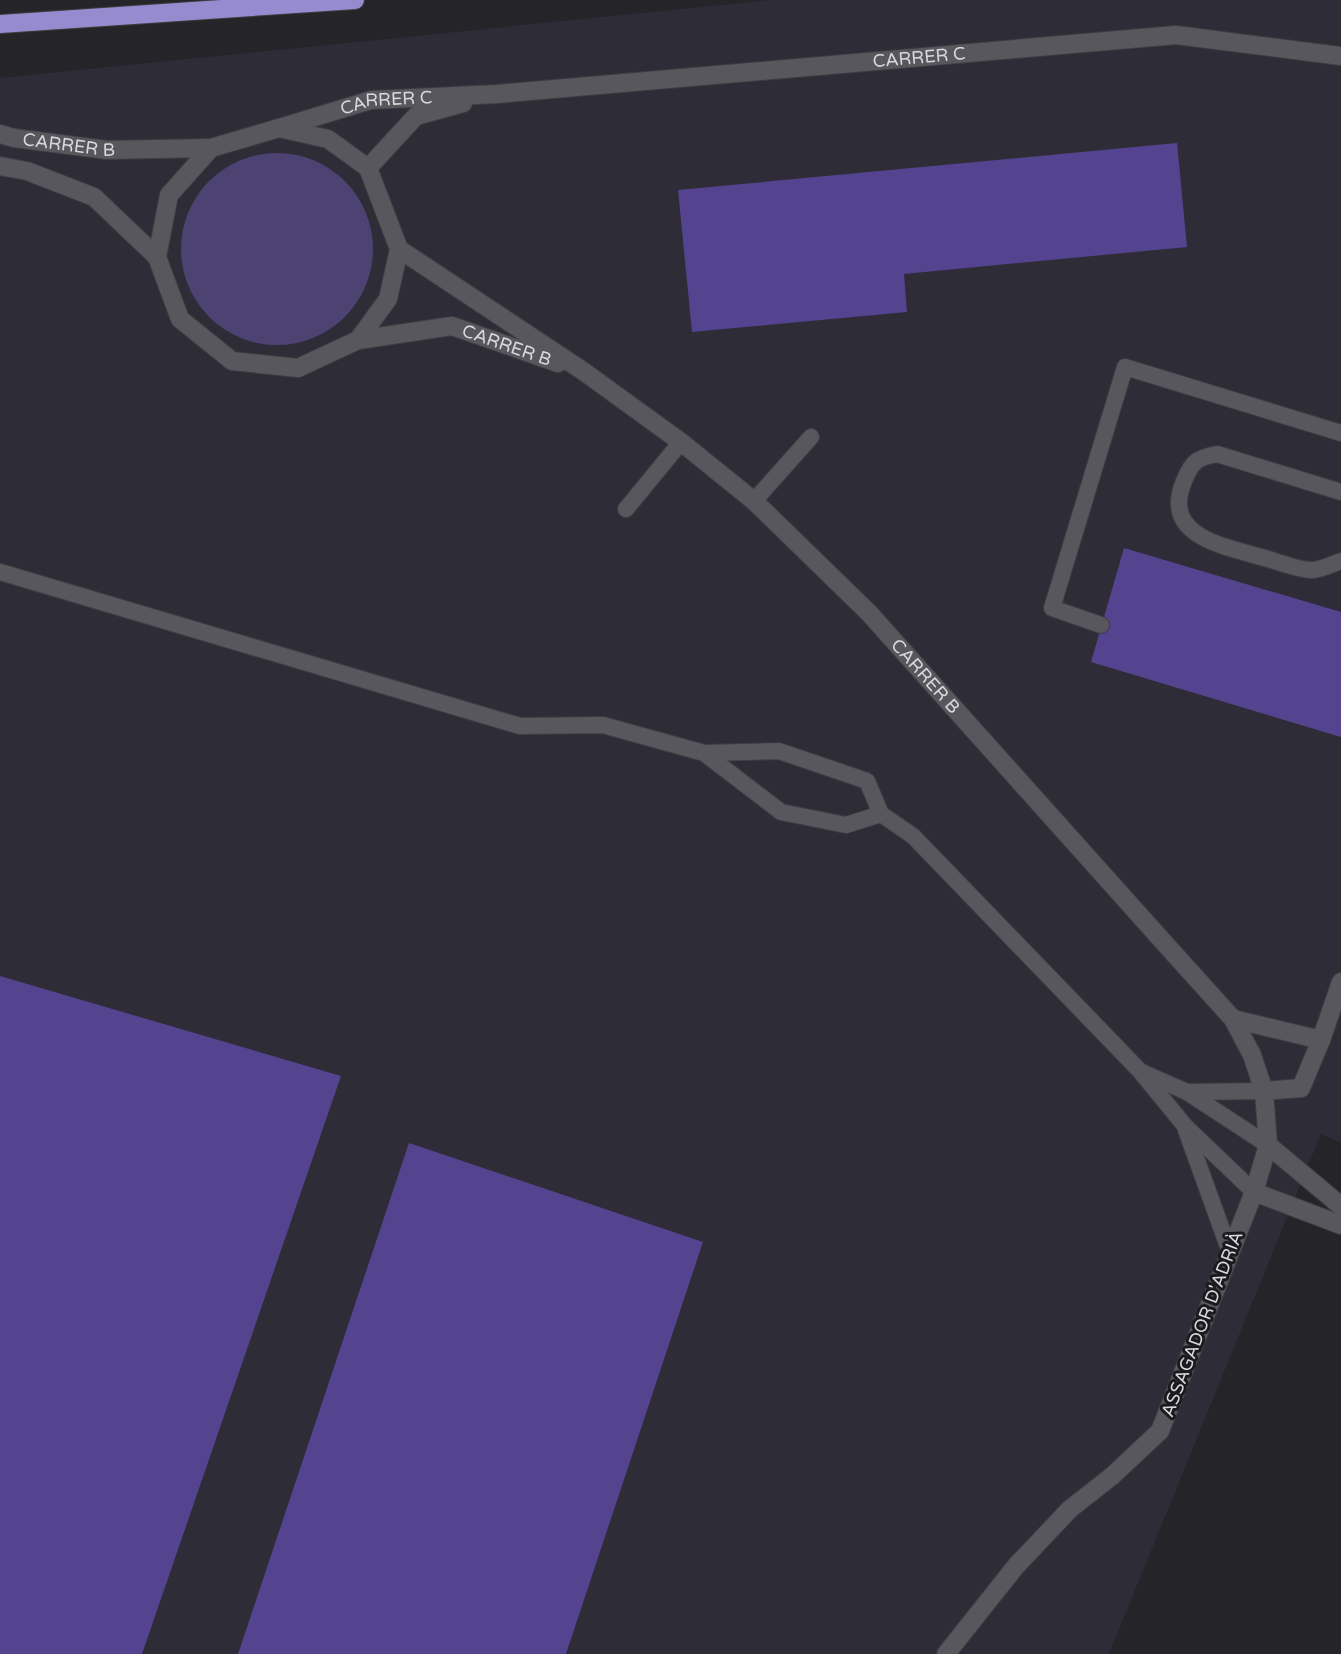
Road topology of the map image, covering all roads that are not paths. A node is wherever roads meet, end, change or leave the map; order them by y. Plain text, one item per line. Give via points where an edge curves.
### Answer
1 (355, 0) edge
2 (0, 24) edge
3 (1341, 56) edge
4 (497, 94) junction
5 (279, 128) junction
6 (0, 134) edge
7 (211, 148) junction
8 (0, 166) edge
9 (368, 168) junction
10 (399, 249) junction
11 (157, 256) junction
12 (358, 340) junction
13 (583, 371) junction
14 (1341, 433) edge
15 (811, 437) dead end
16 (681, 442) junction
17 (1341, 492) edge
18 (754, 501) junction
19 (626, 509) dead end
20 (1341, 561) edge
21 (0, 572) edge
22 (1101, 625) dead end
23 (704, 753) junction
24 (881, 814) junction
25 (1341, 982) edge
26 (1233, 1019) junction
27 (1321, 1040) junction
28 (1140, 1071) junction
29 (1264, 1091) junction
30 (1187, 1092) junction
31 (1185, 1126) junction
32 (1268, 1145) junction
33 (1254, 1192) junction
34 (1341, 1206) edge
35 (1341, 1225) edge
36 (1230, 1252) junction
37 (946, 1654) edge

1 - 2 highway
3 - 4 street, CARRER C via 1176,35
4 - 5 street, CARRER C via 371,100
4 - 9 street, CARRER C via 416,116
5 - 7 street, CARRER C
5 - 9 street via 328,138
6 - 7 street, CARRER B via 107,150
7 - 11 street via 169,195
8 - 11 street, CARRER B via 27,171 94,197
9 - 10 street
10 - 12 street via 388,299
10 - 13 street, CARRER B
11 - 12 street via 180,319 232,361 298,368
12 - 13 street, CARRER B via 452,326
13 - 16 street, CARRER B
14 - 22 lane via 1125,366 1052,608
15 - 18 lane
16 - 18 street, CARRER B
16 - 19 lane
17 - 20 lane via 1217,454 1200,457 1188,470 1179,509 1186,524 1205,540 1312,571
18 - 26 street, CARRER B via 869,613
21 - 23 lane via 520,726 603,725
23 - 24 lane via 781,812 846,825
23 - 24 lane via 779,751 867,781
24 - 28 lane via 913,836
25 - 27 street
26 - 27 street
26 - 29 street, ASSAGADOR D'ADRIÀ via 1252,1055
27 - 29 street via 1301,1088
28 - 30 lane
28 - 31 lane
29 - 30 lane
29 - 32 street, ASSAGADOR D'ADRIÀ
30 - 32 lane
31 - 33 lane
31 - 36 lane
32 - 33 street, ASSAGADOR D'ADRIÀ
32 - 34 street
33 - 35 street
33 - 36 street, ASSAGADOR D'ADRIÀ
36 - 37 street, ASSAGADOR D'ADRIÀ via 1160,1431 1070,1509 1016,1566

